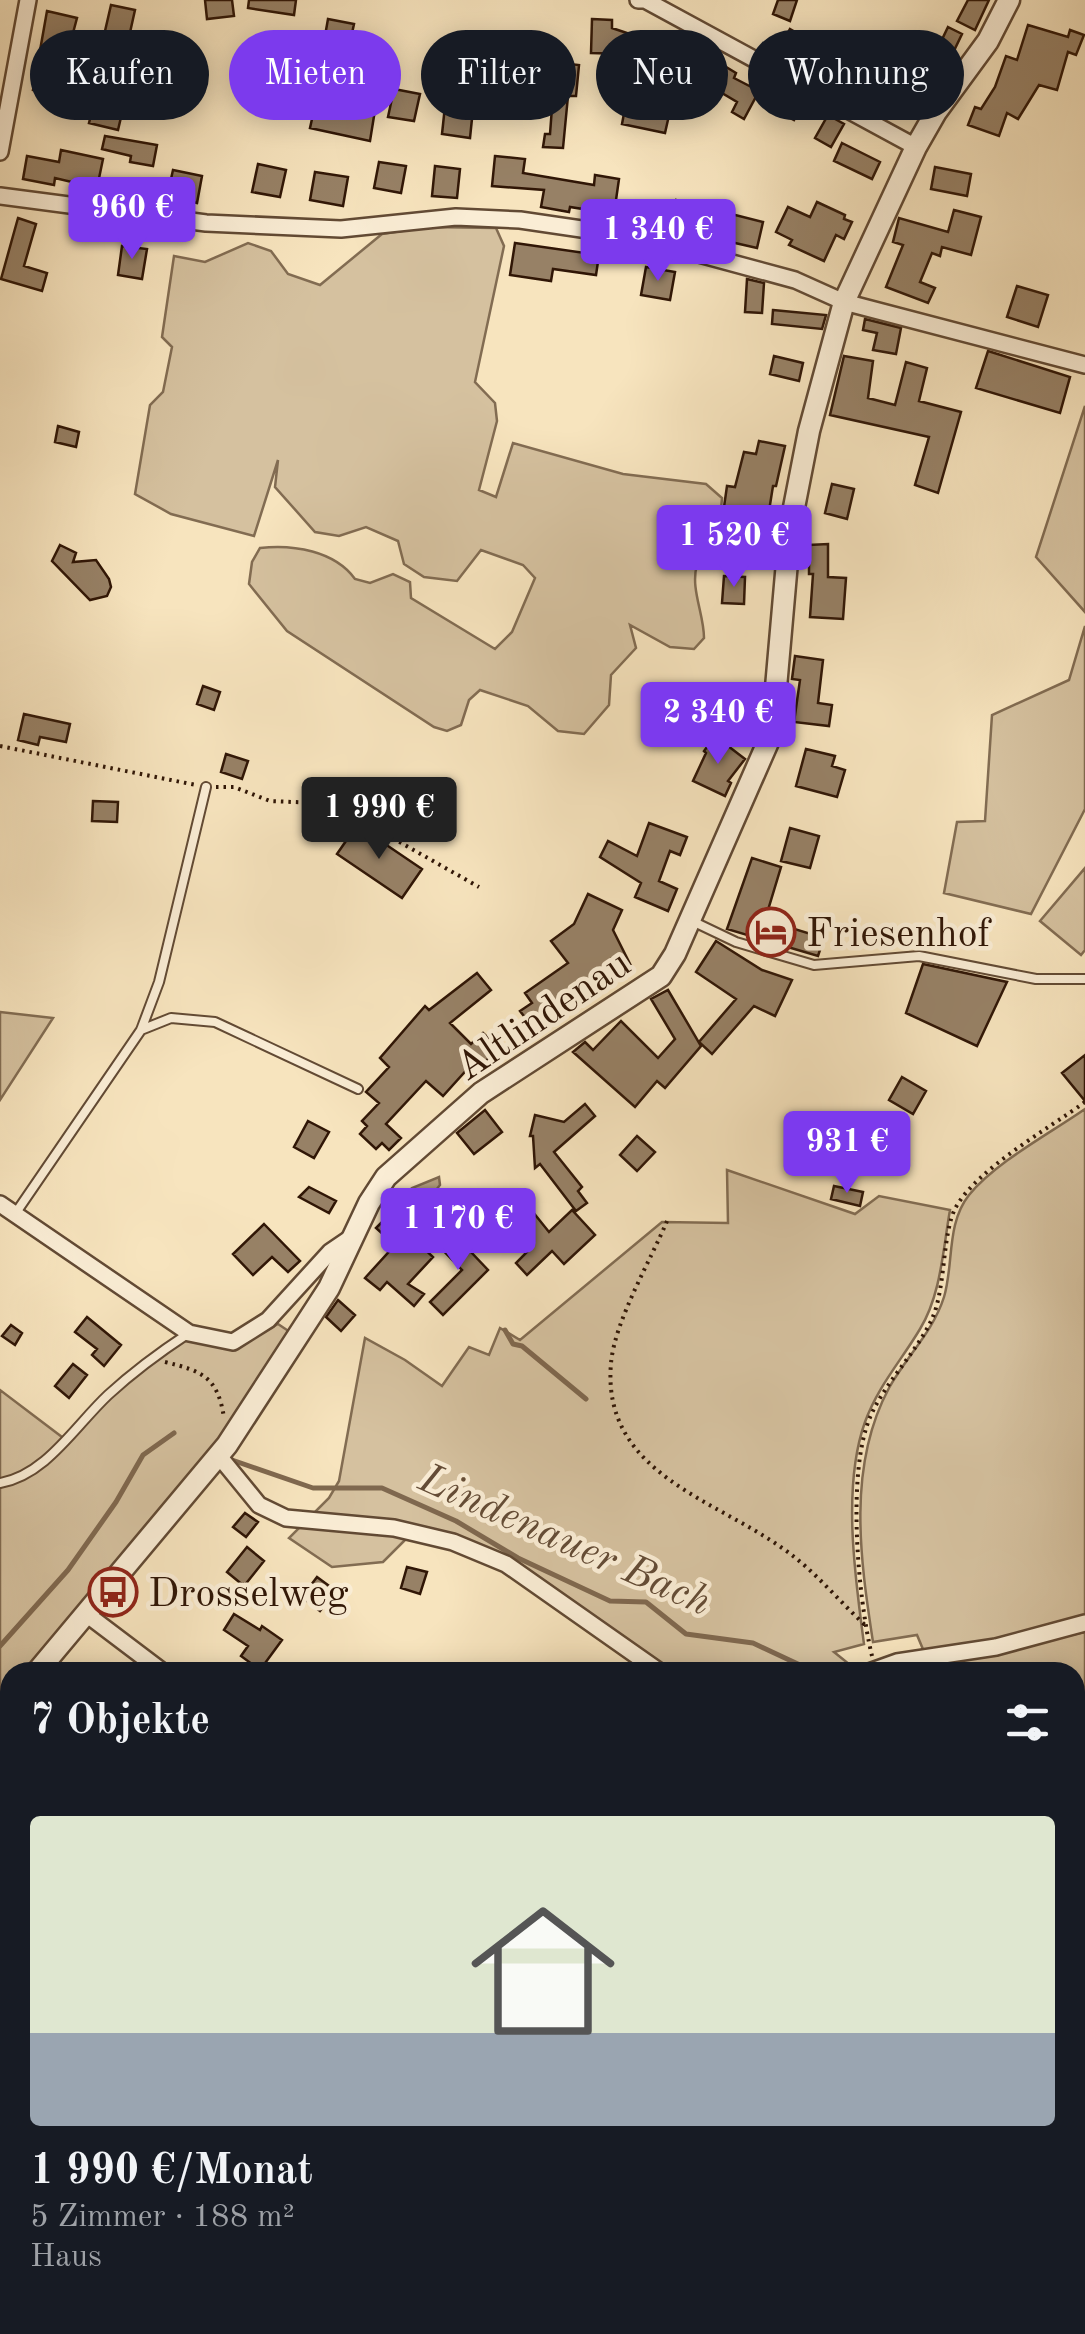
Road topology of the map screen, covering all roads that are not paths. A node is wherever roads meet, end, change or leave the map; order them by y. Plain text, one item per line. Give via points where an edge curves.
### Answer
1 (28, 0) edge
2 (638, 0) edge
3 (1009, 0) edge
4 (916, 147) junction
5 (0, 152) edge
6 (0, 196) edge
7 (844, 302) junction
8 (1085, 365) edge
9 (206, 787) road end
10 (692, 920) junction
11 (1085, 979) edge
12 (141, 1030) junction
13 (358, 1089) dead end
14 (0, 1204) edge
15 (15, 1214) junction
16 (355, 1234) junction
17 (189, 1333) junction
18 (223, 1450) junction
19 (0, 1483) edge
20 (85, 1613) junction
21 (1085, 1623) edge
22 (45, 1662) edge
23 (150, 1662) edge
24 (646, 1662) edge
25 (897, 1662) edge

1 - 5 street
2 - 4 street
3 - 4 street, Altlindenau
4 - 7 street, Altlindenau
6 - 7 street via 206,223 341,228 456,217 520,220 636,236 794,280
7 - 8 street
7 - 10 street, Altlindenau via 790,528 772,734
9 - 12 lane
10 - 11 lane via 736,942 814,965 920,956 1036,979
10 - 16 street, Altlindenau via 661,976 481,1093 415,1149 386,1177
12 - 13 lane via 171,1018 215,1022
12 - 15 lane
14 - 15 street
15 - 17 street
16 - 17 street, Altlindenau via 268,1320 232,1342
16 - 18 street, Altlindenau via 329,1288
17 - 19 lane via 107,1396 21,1480
18 - 20 street, Altlindenau
18 - 24 street via 259,1504 286,1518 394,1528 454,1542 506,1564
20 - 22 street, Altlindenau
20 - 23 street
21 - 25 street

